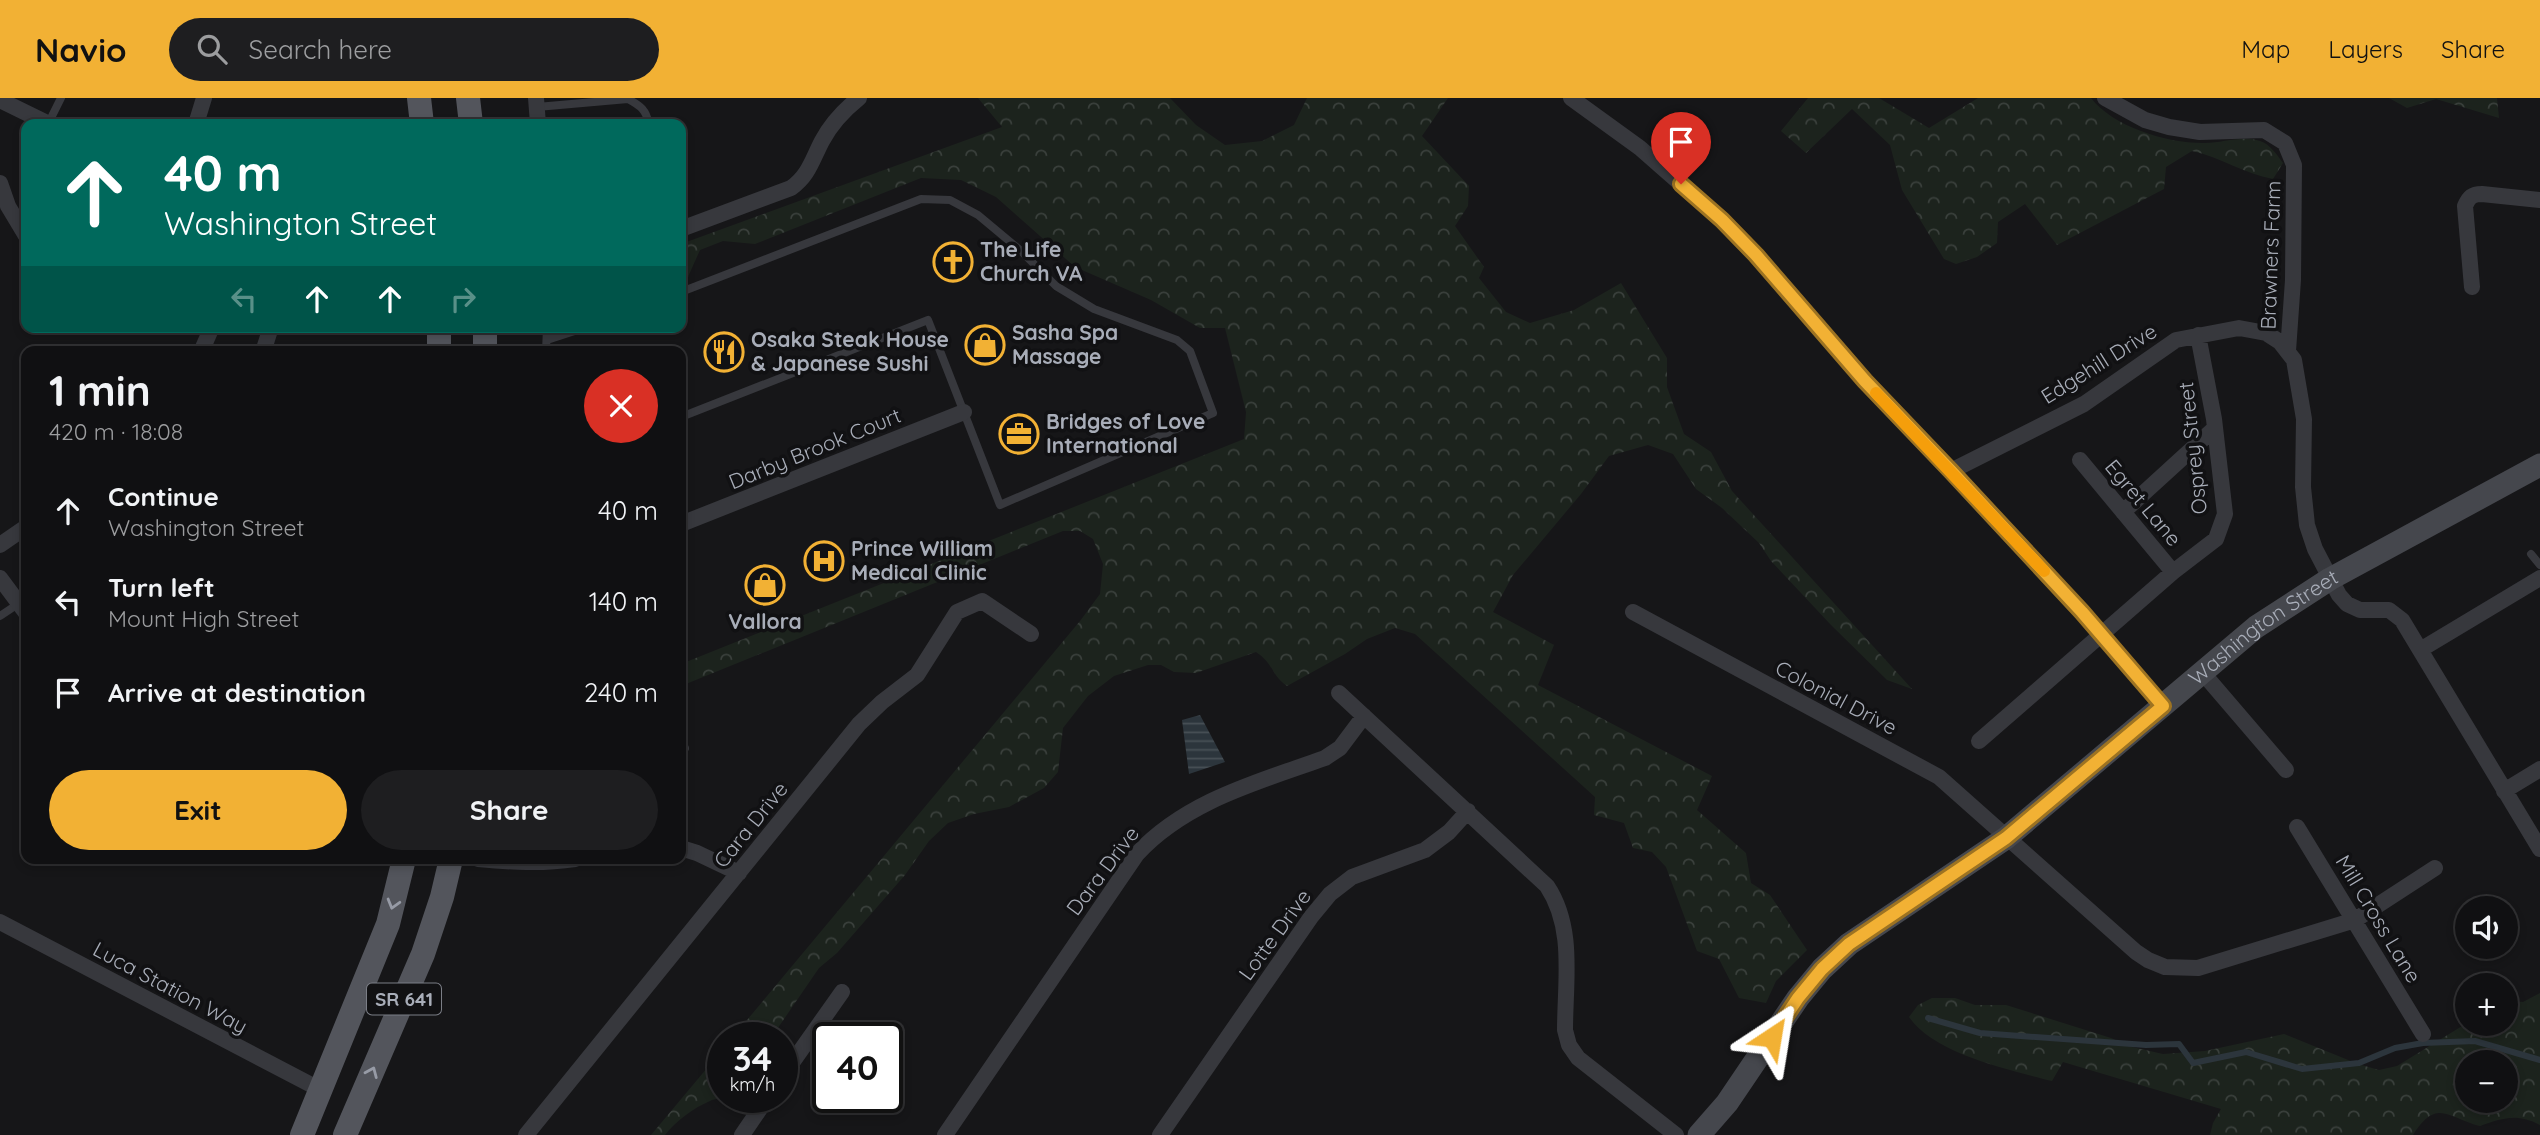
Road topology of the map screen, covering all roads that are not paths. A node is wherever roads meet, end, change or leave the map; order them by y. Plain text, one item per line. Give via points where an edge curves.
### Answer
1 (61, 98) edge
2 (204, 98) edge
3 (419, 98) edge
4 (468, 98) edge
5 (859, 98) edge
6 (1571, 98) edge
7 (2105, 98) edge
8 (0, 100) edge
9 (536, 102) edge
10 (39, 119) edge
11 (51, 119) edge
12 (198, 119) edge
13 (421, 119) edge
14 (470, 119) edge
15 (648, 119) edge
16 (0, 183) edge
17 (2540, 200) edge
18 (686, 227) edge
19 (21, 228) edge
20 (2472, 287) dead end
21 (686, 290) edge
22 (547, 333) edge
23 (569, 333) edge
24 (2198, 335) junction
25 (547, 340) junction
26 (546, 346) edge
27 (2288, 351) junction
28 (964, 412) junction
29 (686, 415) edge
30 (2215, 428) junction
31 (2080, 460) dead end
32 (2540, 465) edge
33 (1951, 471) junction
34 (2123, 512) junction
35 (686, 522) edge
36 (21, 530) edge
37 (0, 545) edge
38 (2531, 554) dead end
39 (2540, 565) edge
40 (2174, 572) junction
41 (0, 578) edge
42 (2540, 578) edge
43 (2330, 579) junction
44 (21, 607) edge
45 (21, 608) edge
46 (1633, 612) dead end
47 (0, 616) edge
48 (1031, 634) dead end
49 (2103, 636) junction
50 (2420, 650) junction
51 (2202, 672) junction
52 (1339, 693) dead end
53 (2163, 706) junction
54 (1364, 716) junction
55 (1979, 741) dead end
56 (2540, 769) edge
57 (2286, 770) dead end
58 (2504, 791) junction
59 (1468, 811) junction
60 (2297, 827) dead end
61 (2006, 838) junction
62 (2540, 849) edge
63 (686, 850) edge
64 (403, 864) edge
65 (450, 864) edge
66 (2435, 868) dead end
67 (739, 873) junction
68 (2355, 920) junction
69 (0, 922) edge
70 (842, 992) dead end
71 (2423, 1034) dead end
72 (798, 1054) edge
73 (321, 1090) junction
74 (757, 1113) edge
75 (302, 1135) edge
76 (345, 1135) edge
77 (527, 1135) edge
78 (742, 1135) edge
79 (945, 1135) edge
80 (1160, 1135) edge
81 (1676, 1135) edge
82 (1699, 1135) edge

1 - 11 lane
2 - 12 street
3 - 13 main road
4 - 14 main road
5 - 18 street via 834,123 810,170 791,188
6 - 33 street via 1640,148 1722,220
7 - 27 street, Brawners Farm via 2145,120 2169,127 2200,132 2264,130 2285,143 2294,165
8 - 10 street
9 - 15 lane via 628,99 646,112
16 - 19 street
17 - 20 street via 2482,194 2468,198
21 - 28 lane via 921,199 950,200 978,215 1056,286 1094,309 1177,340 1190,351 1213,413 1000,505
22 - 25 lane
23 - 25 lane
24 - 27 street, Edgehill Drive via 2239,328 2266,334
24 - 30 street, Osprey Street
24 - 33 street, Edgehill Drive via 2176,340 2084,404
25 - 26 lane
27 - 43 street via 2294,360 2304,419 2307,526
28 - 29 lane via 928,320
28 - 35 street, Darby Brook Court
30 - 34 street
30 - 40 street, Osprey Street via 2225,514 2216,539
31 - 34 street, Egret Lane
32 - 43 street, Washington Street
33 - 49 street
34 - 40 street, Egret Lane
36 - 37 street
38 - 39 lane
40 - 49 street, Osprey Street
41 - 44 street
42 - 50 street
43 - 50 street via 2342,599 2356,609 2396,614
43 - 51 street, Washington Street via 2256,627
45 - 47 lane
46 - 61 street, Colonial Drive via 1939,777
48 - 67 street, Cara Drive via 982,601 957,612 924,667 869,712
49 - 53 street
49 - 55 street, Osprey Street
50 - 58 street
51 - 53 street, Washington Street
51 - 57 street
52 - 54 street
53 - 61 street, Washington Street
54 - 59 street
54 - 79 street, Dara Drive via 1325,758 1213,799 1152,838
56 - 58 street
58 - 62 street
59 - 80 street, Lotte Drive via 1425,850 1352,877 1330,894
59 - 81 street via 1558,902 1566,936 1565,1030 1573,1052
60 - 68 street, Mill Cross Lane
61 - 68 street, Colonial Drive via 2137,952 2165,967 2198,968
61 - 82 street, Washington Street via 1843,948 1798,998 1727,1103
63 - 67 street
64 -> 73 main road, SR 641 via 388,924
76 -> 65 main road, SR 641 via 423,954
66 - 68 street, Colonial Drive
67 - 77 street, Cara Drive
68 - 71 street, Mill Cross Lane
69 - 73 street, Luca Station Way
70 - 72 street
73 - 75 main road, SR 641
74 - 78 street

